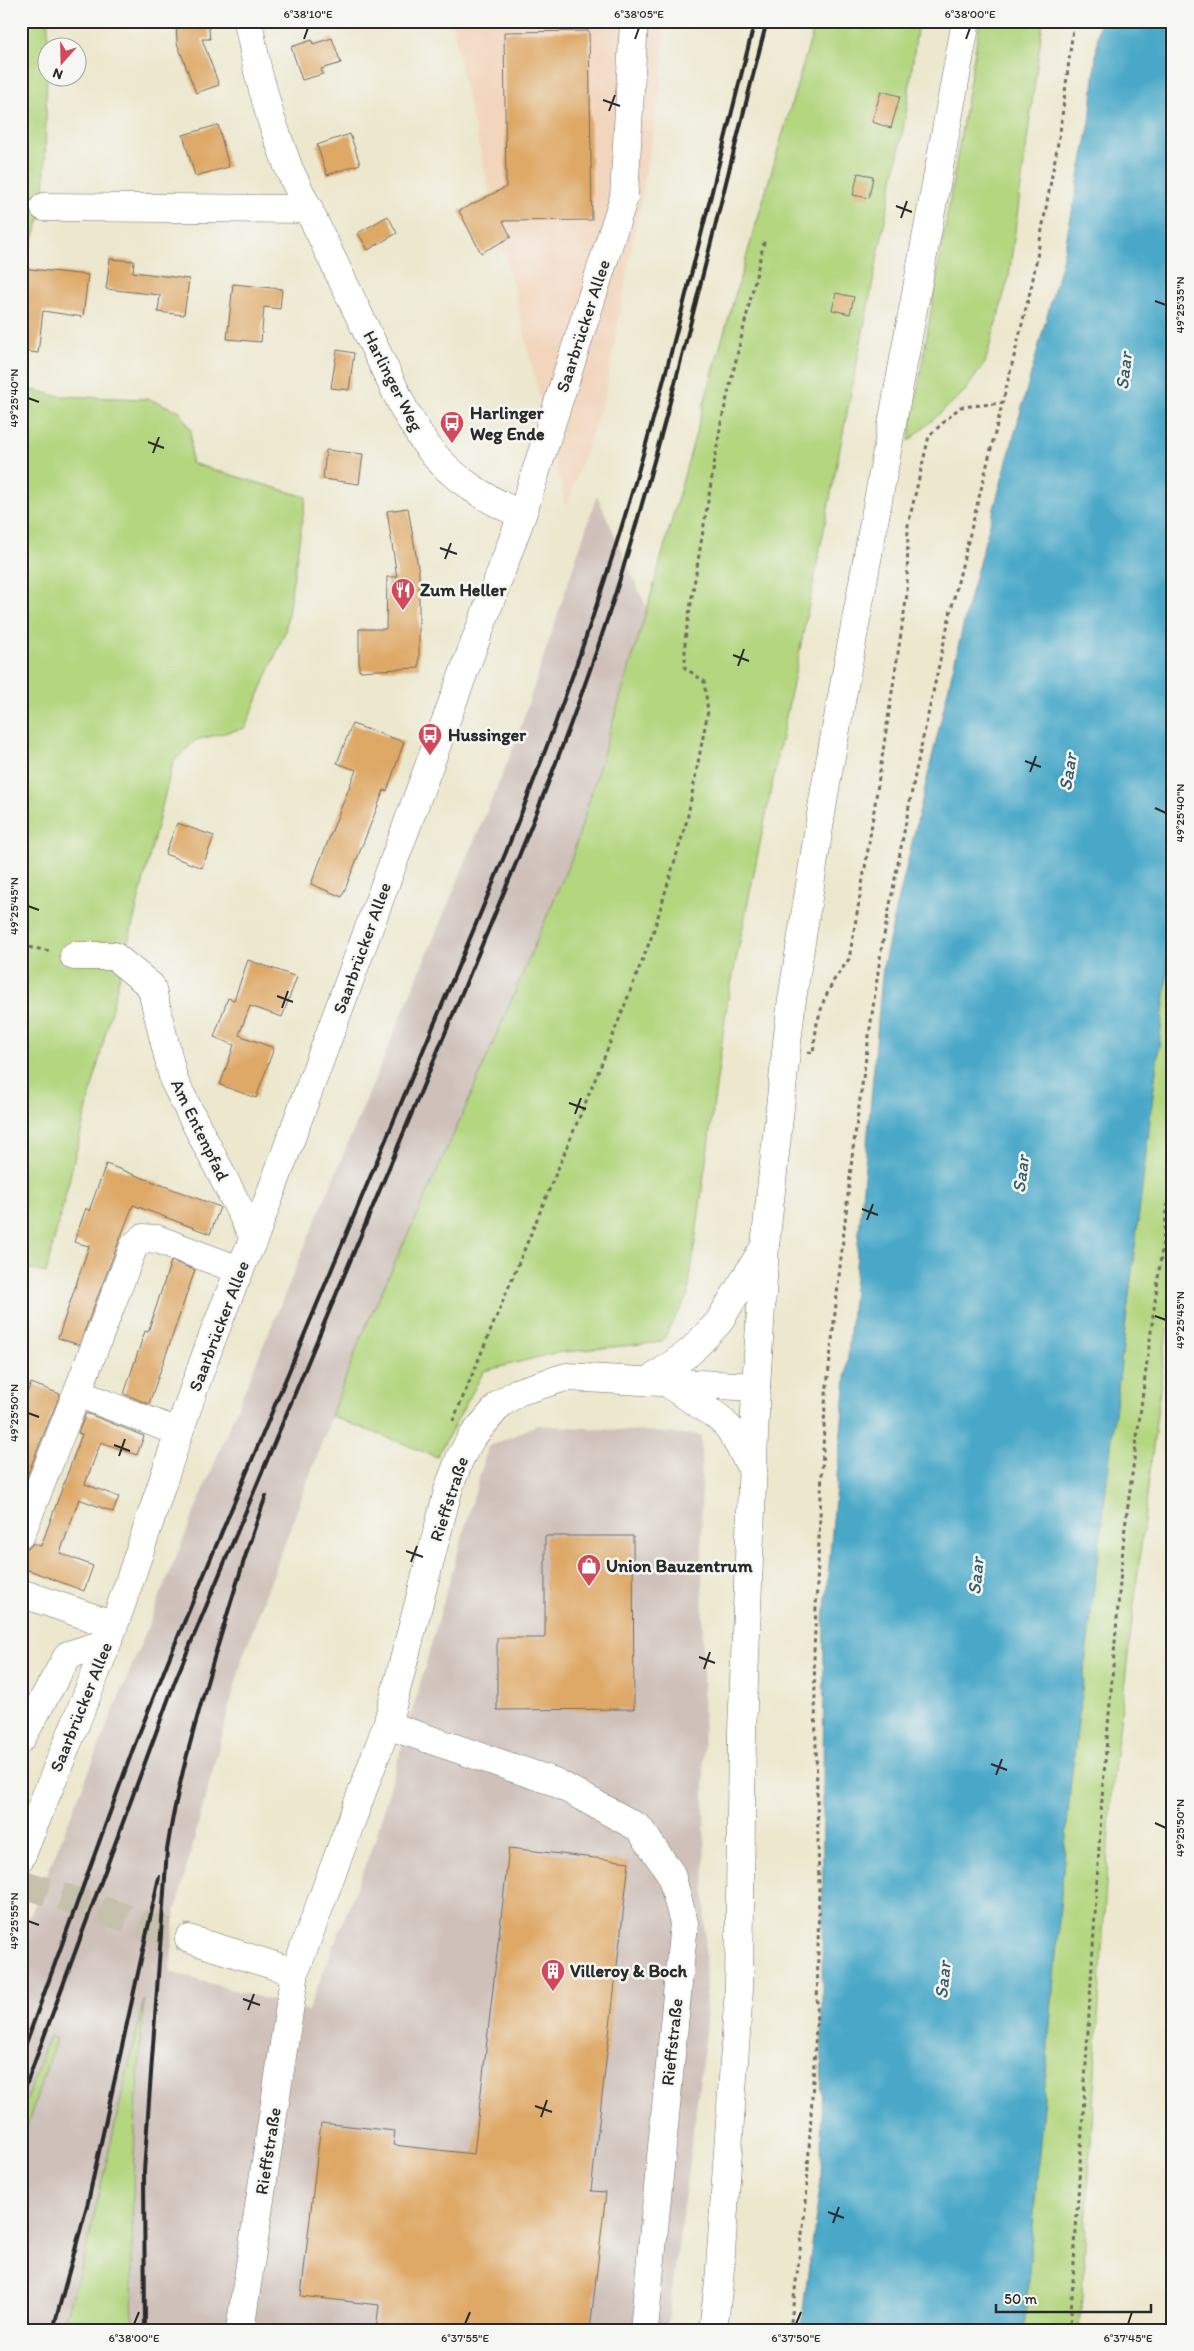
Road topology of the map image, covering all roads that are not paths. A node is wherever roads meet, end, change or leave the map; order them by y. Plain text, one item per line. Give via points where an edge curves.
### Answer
1 (248, 21) edge
2 (634, 21) edge
3 (966, 21) edge
4 (44, 207) dead end
5 (309, 209) junction
6 (522, 515) junction
7 (74, 956) road end
8 (254, 1238) junction
9 (765, 1246) junction
10 (239, 1270) junction
11 (657, 1382) junction
12 (756, 1387) junction
13 (77, 1393) junction
14 (178, 1432) junction
15 (753, 1470) junction
16 (21, 1534) edge
17 (21, 1593) edge
18 (110, 1634) junction
19 (387, 1725) junction
20 (21, 1739) edge
21 (21, 1857) edge
22 (189, 1939) tunnel mouth
23 (295, 1972) junction
24 (240, 2330) edge
25 (644, 2330) edge
26 (713, 2330) edge

1 - 5 street, Harlinger Weg via 271,119 289,169
2 - 6 street, Saarbrücker Allee via 624,197
3 - 9 street via 825,789 791,1006
4 - 5 street
5 - 6 street, Harlinger Weg via 405,411 428,448 450,472 475,491
6 - 8 street, Saarbrücker Allee
7 - 8 street, Am Entenpfad via 114,956 151,986 174,1081
8 - 10 street, Saarbrücker Allee
9 - 11 street via 714,1328
9 - 12 street
10 - 13 street via 157,1239 143,1238 134,1246
10 - 14 street, Saarbrücker Allee
11 - 12 street, Rieffstraße
11 - 15 street via 718,1417 729,1428
11 - 19 street, Rieffstraße via 566,1377 518,1392 500,1404 472,1437 449,1487
12 - 15 street
13 - 14 street
13 - 16 street
14 - 18 street, Saarbrücker Allee
15 - 26 street via 742,1731 739,1989 720,2272
17 - 18 street
18 - 20 street via 68,1655
18 - 21 street, Saarbrücker Allee
19 - 23 street, Rieffstraße
19 - 25 street, Rieffstraße via 555,1782 639,1828 670,1874 684,1923
22 - 23 street
23 - 24 street, Rieffstraße

